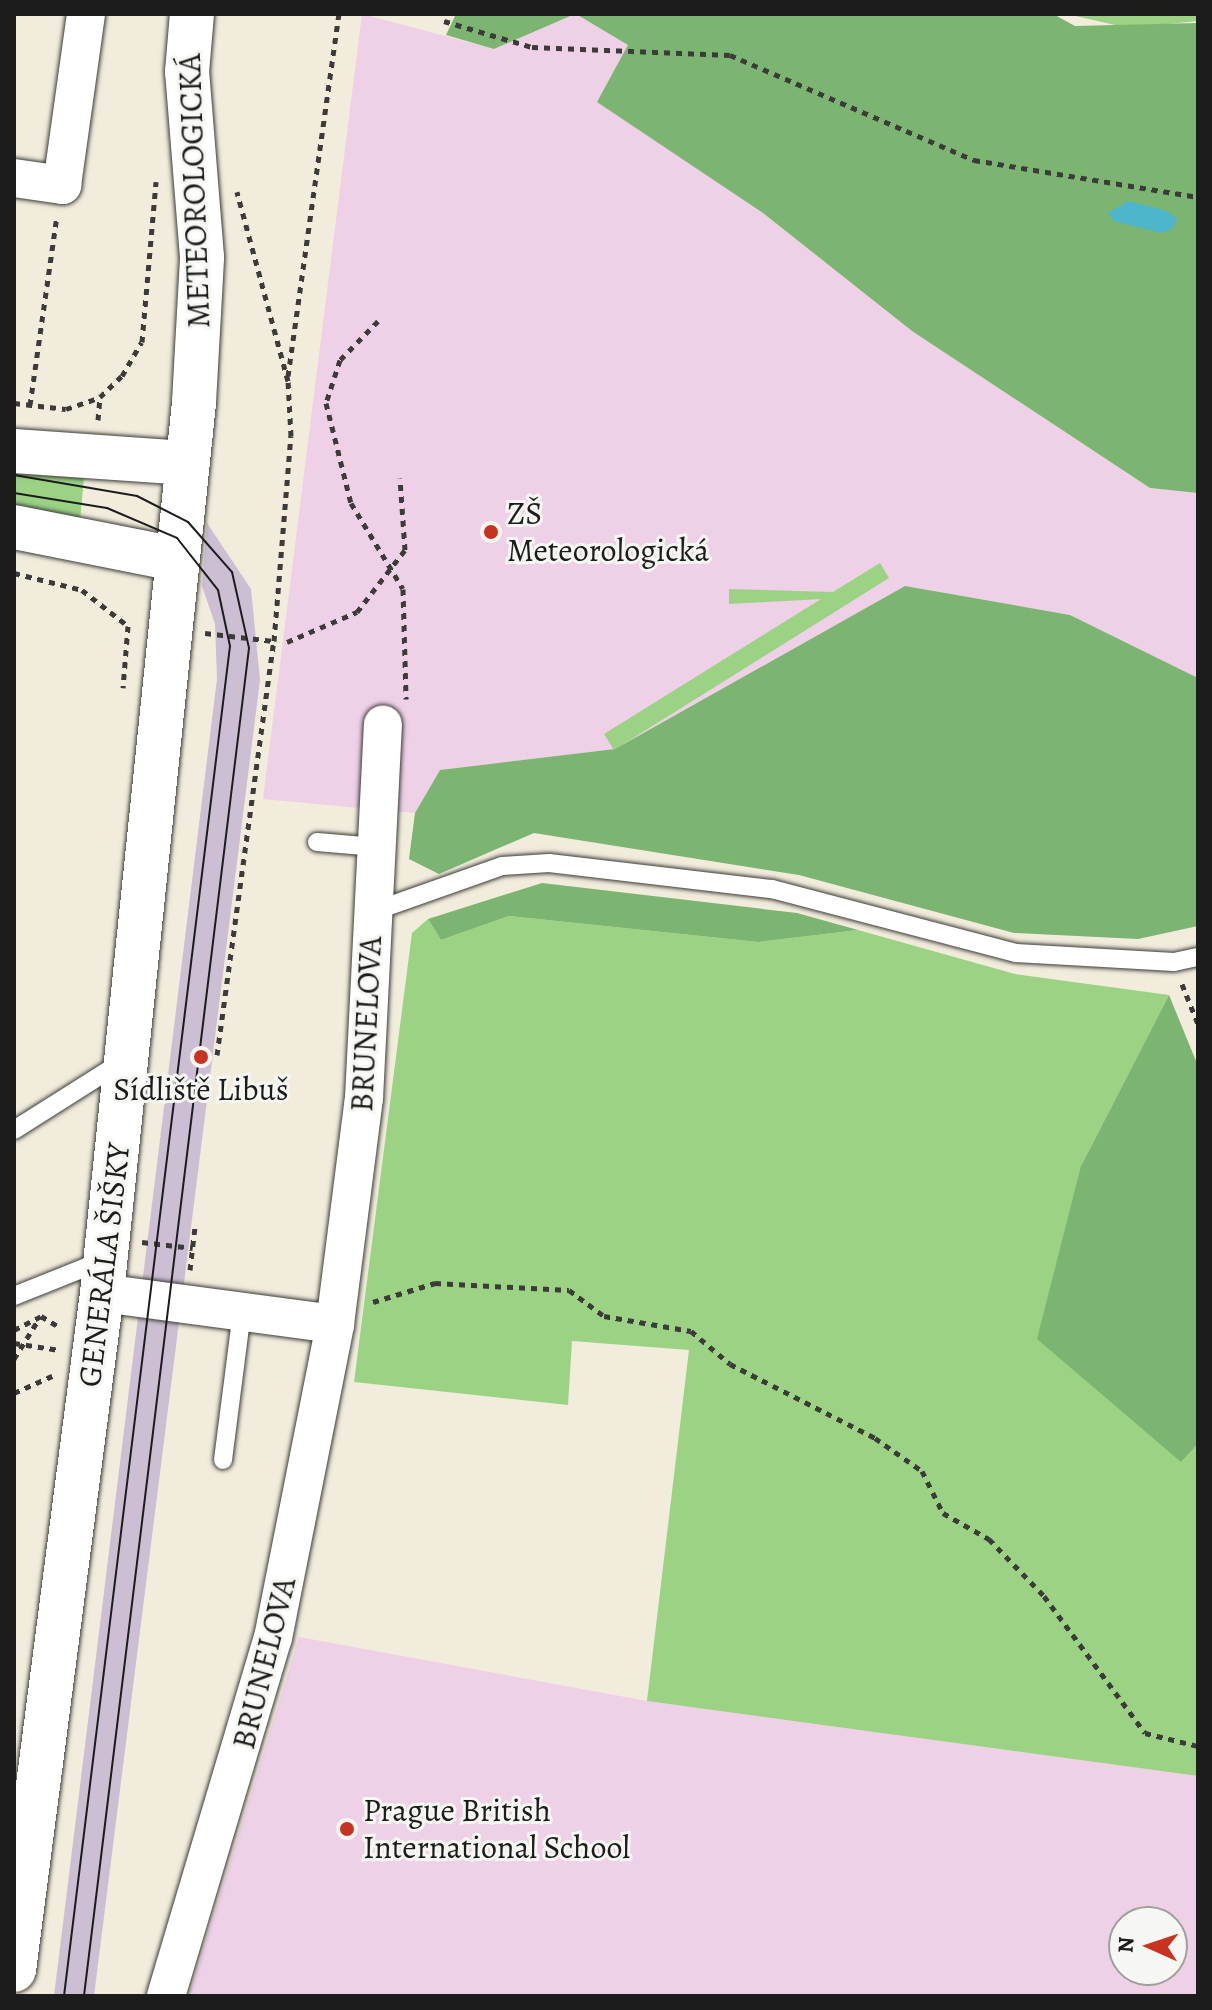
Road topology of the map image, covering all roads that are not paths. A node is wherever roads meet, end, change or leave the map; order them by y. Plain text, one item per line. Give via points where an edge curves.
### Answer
1 (86, 14) edge
2 (192, 14) edge
3 (14, 178) edge
4 (14, 451) edge
5 (185, 463) junction
6 (14, 527) edge
7 (175, 559) junction
8 (395, 714) road end
9 (317, 842) dead end
10 (376, 847) junction
11 (372, 912) junction
12 (1198, 957) edge
13 (128, 1057) junction
14 (14, 1130) edge
15 (104, 1276) junction
16 (14, 1296) edge
17 (242, 1311) junction
18 (346, 1315) junction
19 (223, 1460) dead end
20 (22, 1844) edge
21 (14, 1970) edge
22 (166, 1996) edge

1 - 3 street via 62,185
2 - 5 main road, METEOROLOGICKÁ via 187,72 202,298
4 - 5 main road
5 - 7 main road, METEOROLOGICKÁ
6 - 7 main road
7 - 13 main road, GENERÁLA ŠIŠKY
8 - 10 street, BRUNELOVA
9 - 10 lane
10 - 11 street, BRUNELOVA
11 - 12 lane via 502,866 549,863 772,889 1016,953 1174,962
11 - 18 street, BRUNELOVA
13 - 14 lane
13 - 15 main road, GENERÁLA ŠIŠKY
15 - 16 lane
15 - 17 street via 186,1303
15 - 20 main road, GENERÁLA ŠIŠKY
17 - 18 street
17 - 19 lane
18 - 22 street, BRUNELOVA via 273,1638
20 - 21 main road, GENERÁLA ŠIŠKY

